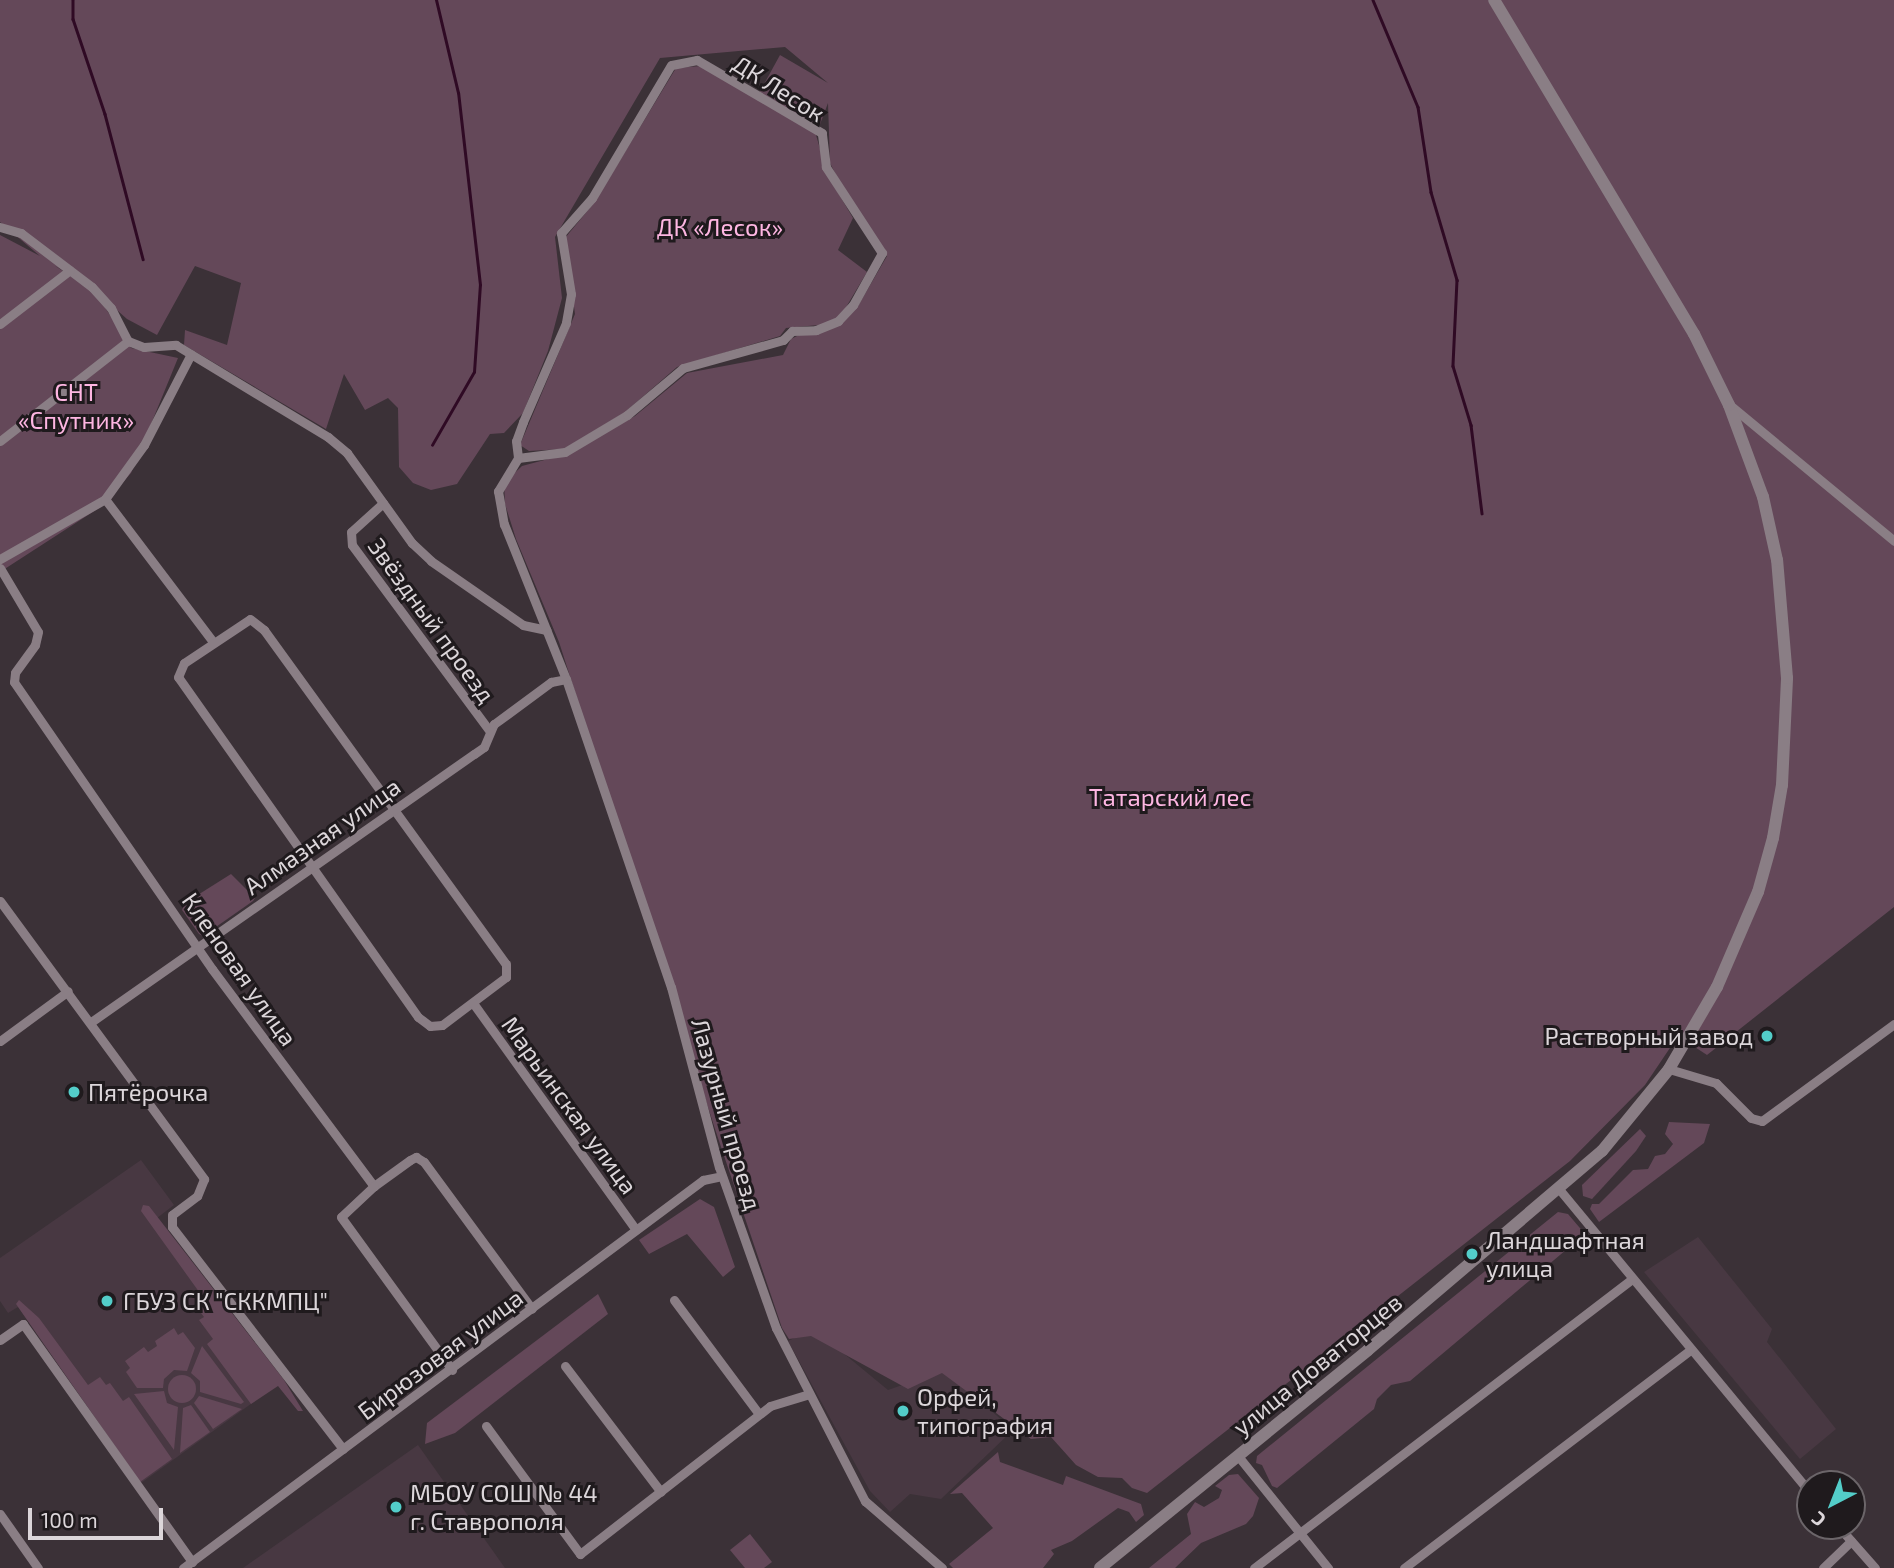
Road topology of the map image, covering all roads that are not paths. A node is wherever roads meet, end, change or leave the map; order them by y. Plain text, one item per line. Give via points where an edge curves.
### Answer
1 (1494, 0) edge
2 (0, 227) edge
3 (71, 270) junction
4 (0, 324) edge
5 (128, 341) junction
6 (191, 354) junction
7 (1729, 405) junction
8 (0, 441) edge
9 (518, 458) junction
10 (105, 499) junction
11 (383, 503) junction
12 (1894, 541) edge
13 (0, 559) edge
14 (0, 568) edge
15 (546, 630) junction
16 (213, 642) junction
17 (566, 679) junction
18 (489, 730) junction
19 (392, 808) junction
20 (312, 866) junction
21 (0, 901) edge
22 (199, 946) junction
23 (68, 991) junction
24 (473, 1003) junction
25 (91, 1022) junction
26 (1894, 1024) edge
27 (0, 1041) edge
28 (1669, 1069) junction
29 (722, 1176) junction
30 (374, 1186) junction
31 (1559, 1189) junction
32 (636, 1230) junction
33 (1632, 1279) junction
34 (674, 1300) dead end
35 (532, 1309) junction
36 (0, 1340) edge
37 (1690, 1350) junction
38 (565, 1366) dead end
39 (452, 1370) junction
40 (807, 1395) junction
41 (759, 1414) junction
42 (486, 1426) dead end
43 (344, 1449) junction
44 (1238, 1456) junction
45 (1796, 1475) edge
46 (662, 1492) junction
47 (0, 1514) edge
48 (1300, 1533) junction
49 (1851, 1541) joint
50 (192, 1562) junction
51 (38, 1568) edge
52 (183, 1568) edge
53 (942, 1568) edge
54 (1100, 1568) edge
55 (1254, 1568) edge
56 (1328, 1568) edge
57 (1404, 1568) edge
58 (1823, 1568) edge
59 (1875, 1568) edge

1 - 7 main road, улица Доваторцев via 1694,334
2 - 3 street via 21,233
3 - 4 street
3 - 5 street via 111,308
5 - 6 street, Звёздный проезд via 144,347 176,345
5 - 8 street
6 - 10 street via 144,445
6 - 11 street, Звёздный проезд via 328,438 347,453
7 - 12 street
7 - 28 main road, улица Доваторцев via 1763,497 1777,560 1787,678 1782,785 1761,881 1741,934
9 - 9 street, ДК Лесок via 516,441 566,323 571,294 561,233 592,198 671,65 697,60 822,133 826,167 882,253 853,305 838,321 816,330 792,331 783,340 683,368 627,415 565,452
9 - 15 street, ДК Лесок via 498,491 504,524
10 - 13 street
10 - 16 street
11 - 15 street, Звёздный проезд via 431,561 523,625
11 - 18 street, Звёздный проезд via 351,532 352,545
14 - 22 street, Кленовая улица via 38,632 14,682
15 - 17 street, Лазурный проезд
16 - 19 street, Марьинская улица via 250,619 257,623
16 - 20 street, Марьинская улица via 184,663 178,677
17 - 18 street, Алмазная улица via 551,682
17 - 29 street, Лазурный проезд via 671,987
18 - 19 street, Алмазная улица via 484,747
19 - 20 street, Алмазная улица
19 - 24 street, Марьинская улица via 506,964 506,977
20 - 22 street, Алмазная улица
20 - 24 street, Марьинская улица via 424,1023 442,1025
21 - 23 street
22 - 25 street, Алмазная улица
22 - 30 street, Кленовая улица
23 - 25 street
23 - 27 street
24 - 32 street, Марьинская улица
25 - 43 street via 204,1179 201,1191 172,1215 172,1227
26 - 28 street via 1762,1121 1751,1118 1716,1083
28 - 31 main road, улица Доваторцев via 1602,1152
29 - 32 street, Бирюзовая улица via 703,1180
29 - 40 street, Лазурный проезд via 776,1328
30 - 35 street via 416,1157 424,1162
30 - 39 street via 342,1211 341,1217
31 - 33 street
31 - 44 main road, улица Доваторцев
32 - 35 street, Бирюзовая улица
33 - 37 street
33 - 48 street
34 - 41 street
35 - 39 street, Бирюзовая улица
36 - 50 street via 23,1324
37 - 45 street
37 - 57 street
38 - 46 street
39 - 43 street, Бирюзовая улица
40 - 41 street via 782,1399
40 - 53 street, Лазурный проезд via 865,1501
41 - 46 street
42 - 46 street via 580,1554
43 - 50 street, Бирюзовая улица
44 - 48 street
44 - 54 main road, улица Доваторцев
47 - 51 street
48 - 55 street
48 - 56 street
49 - 58 street
49 - 59 street
50 - 52 street, Бирюзовая улица

